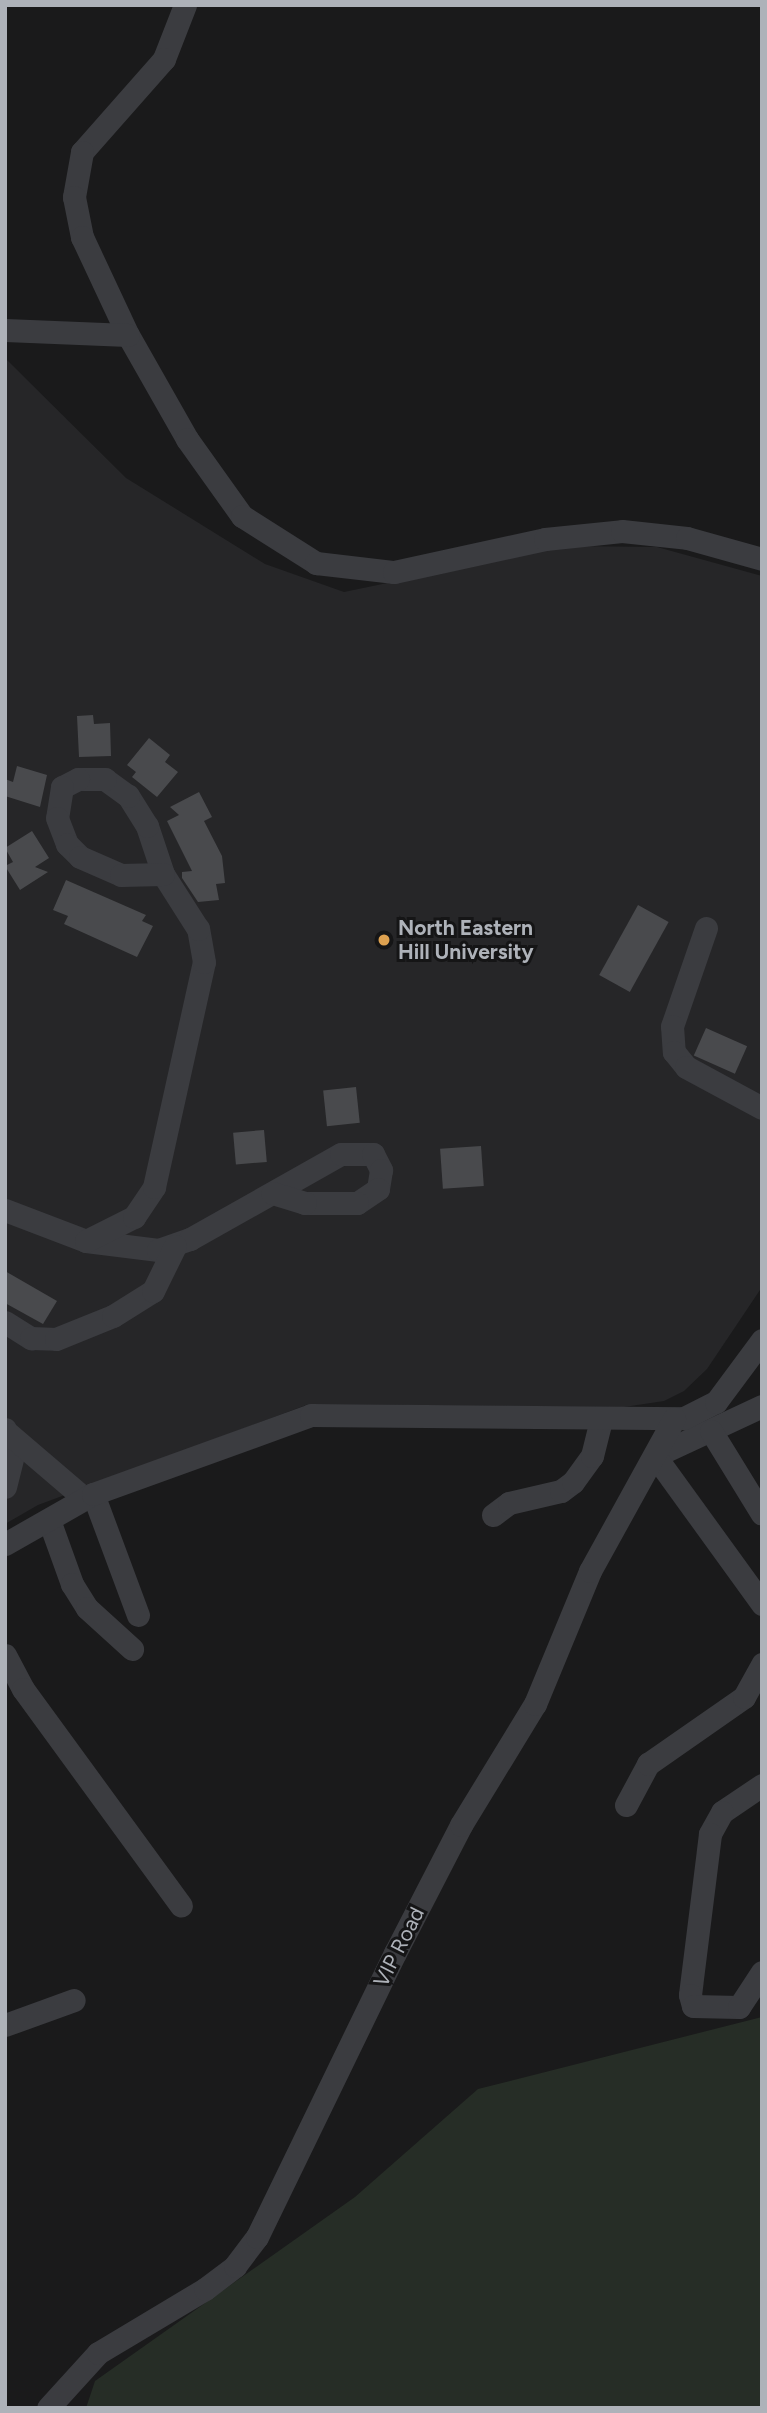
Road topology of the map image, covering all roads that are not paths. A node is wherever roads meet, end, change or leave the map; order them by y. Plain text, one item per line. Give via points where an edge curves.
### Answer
1 (185, 5) edge
2 (5, 330) edge
3 (128, 335) junction
4 (762, 559) edge
5 (163, 874) junction
6 (706, 928) dead end
7 (762, 1108) edge
8 (272, 1193) dead end
9 (5, 1210) edge
10 (86, 1241) junction
11 (175, 1246) junction
12 (5, 1322) edge
13 (762, 1340) edge
14 (762, 1406) edge
15 (601, 1419) junction
16 (674, 1419) junction
17 (7, 1431) edge
18 (711, 1431) junction
19 (655, 1456) junction
20 (5, 1487) edge
21 (89, 1497) junction
22 (762, 1514) edge
23 (493, 1515) dead end
24 (49, 1520) junction
25 (5, 1544) edge
26 (762, 1604) edge
27 (138, 1615) dead end
28 (132, 1649) dead end
29 (5, 1655) edge
30 (762, 1664) edge
31 (762, 1785) edge
32 (626, 1805) dead end
33 (181, 1906) dead end
34 (762, 1972) edge
35 (74, 2000) dead end
36 (5, 2025) edge
37 (48, 2408) edge

1 - 3 street via 164,59 82,152 75,175 82,237
2 - 3 street
3 - 4 street via 187,439 242,516 316,563 394,572 557,537 622,531 687,538
5 - 5 street via 147,827 116,785 84,778 62,787 57,818 67,844 80,857 121,875
5 - 10 street via 202,943 204,962 148,1199 118,1228
6 - 7 street via 671,1026 674,1052 686,1067
8 - 11 street
9 - 10 street
10 - 11 street via 139,1250
11 - 12 street via 153,1291 113,1316 56,1339 31,1338
13 - 16 street via 716,1402
14 - 18 street
15 - 16 street
15 - 21 street via 311,1415
15 - 23 street via 592,1456 573,1482 561,1491 509,1503
16 - 19 street, VIP Road
17 - 20 street via 14,1459
17 - 21 street
18 - 19 street
18 - 22 street
19 - 26 street
19 - 37 street, VIP Road via 590,1571 535,1704 461,1825 257,2237 235,2266 205,2289 98,2353
21 - 24 street
21 - 27 street
24 - 25 street
24 - 28 street via 72,1584 87,1608
29 - 33 street via 70,1756
30 - 32 street via 738,1702 648,1764
31 - 34 street via 728,1806 710,1834 690,1995 693,2006 739,2007
35 - 36 street

